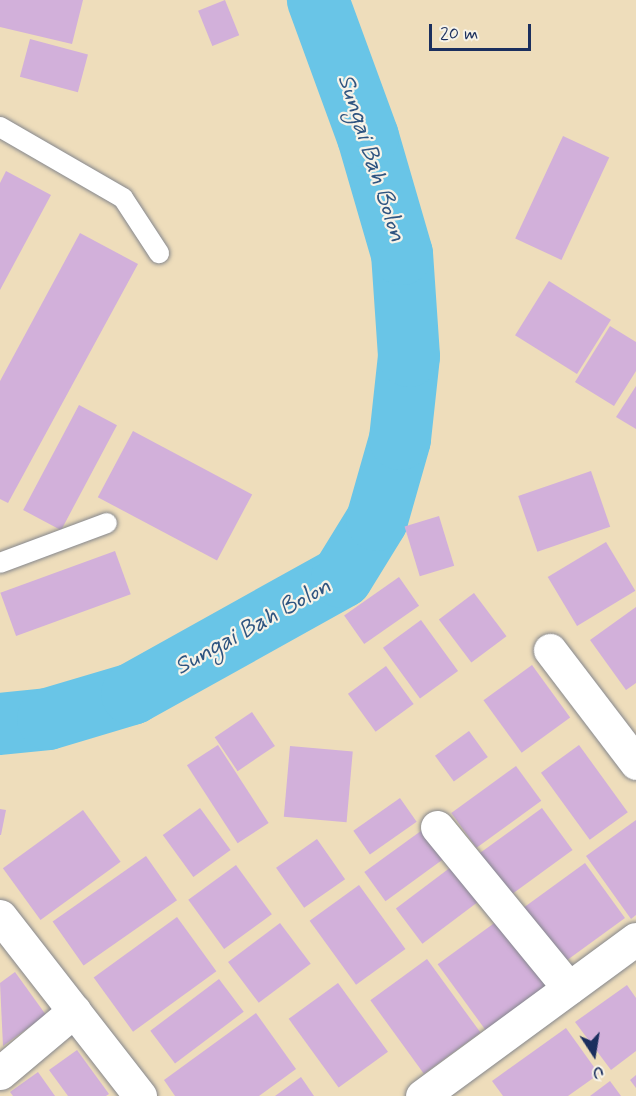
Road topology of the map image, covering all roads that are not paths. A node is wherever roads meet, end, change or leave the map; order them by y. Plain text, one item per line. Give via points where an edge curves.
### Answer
1 (0, 127) edge
2 (159, 253) dead end
3 (107, 523) dead end
4 (0, 563) edge
5 (550, 650) dead end
6 (636, 763) edge
7 (437, 827) dead end
8 (0, 916) edge
9 (636, 939) edge
10 (569, 988) junction
11 (74, 1011) junction
12 (0, 1073) edge
13 (140, 1096) edge
14 (422, 1096) edge

1 - 2 lane via 123,198
3 - 4 lane
5 - 6 street
7 - 10 street
8 - 11 street
9 - 10 street
10 - 14 street
11 - 12 street
11 - 13 street

